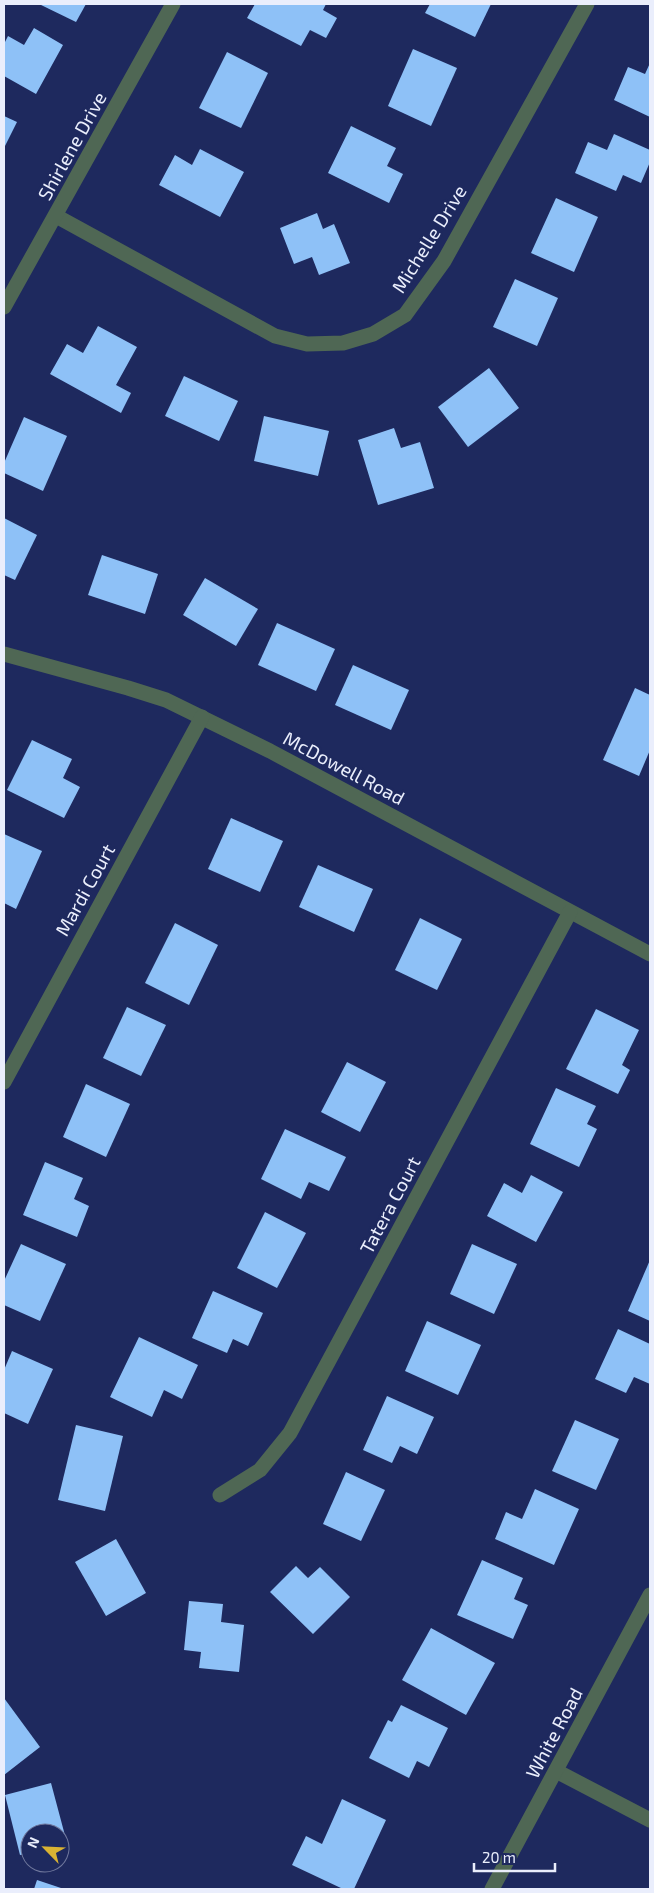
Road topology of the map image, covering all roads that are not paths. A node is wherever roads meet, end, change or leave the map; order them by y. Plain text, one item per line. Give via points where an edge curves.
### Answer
1 (173, 4) edge
2 (586, 4) edge
3 (56, 216) junction
4 (4, 307) edge
5 (4, 654) edge
6 (202, 717) junction
7 (570, 912) junction
8 (650, 954) edge
9 (4, 1082) edge
10 (220, 1495) dead end
11 (650, 1595) edge
12 (556, 1771) junction
13 (650, 1820) edge
14 (492, 1889) edge

1 - 3 street, Shirlene Drive
2 - 3 street, Michelle Drive via 444,261 404,315 374,334 343,343 308,344 275,336
3 - 4 street, Shirlene Drive
5 - 6 street, McDowell Road via 166,700
6 - 7 street, McDowell Road
6 - 9 street, Mardi Court
7 - 8 street, McDowell Road
7 - 10 street, Tatera Court via 290,1433 260,1470
11 - 12 street, White Road
12 - 13 street
12 - 14 street, White Road

